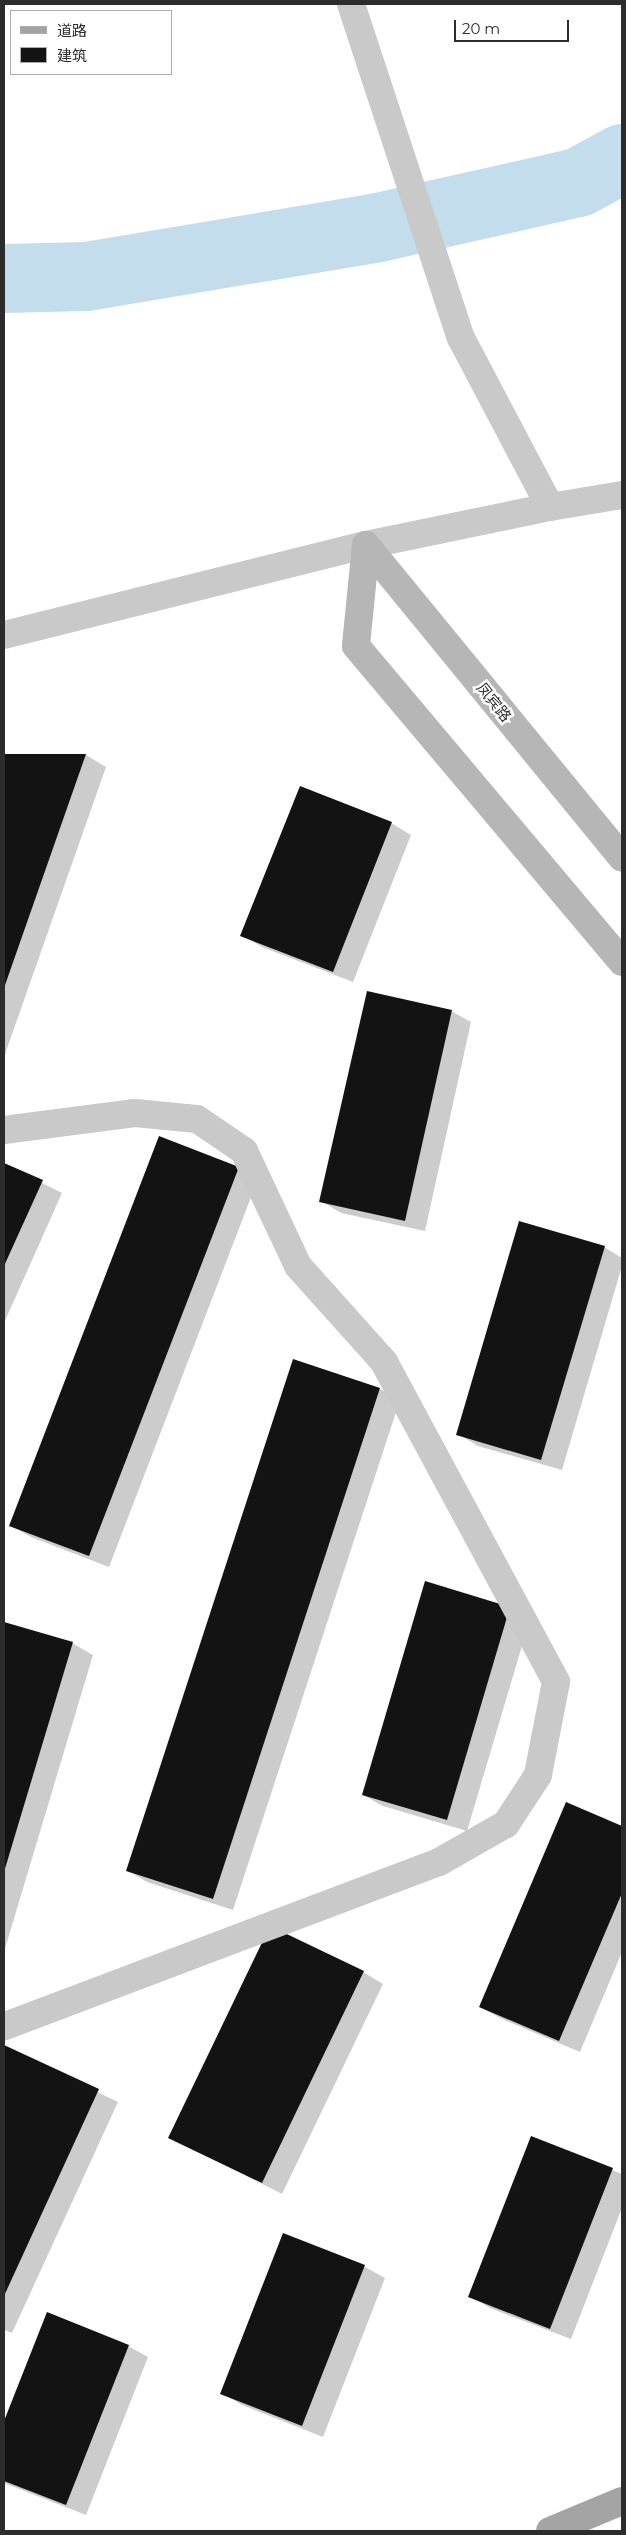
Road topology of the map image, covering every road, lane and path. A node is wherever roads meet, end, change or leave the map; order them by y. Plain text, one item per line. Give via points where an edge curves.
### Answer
1 (351, 4) edge
2 (622, 496) edge
3 (550, 507) junction
4 (366, 545) junction
5 (4, 635) edge
6 (622, 858) edge
7 (622, 962) edge
8 (4, 1130) edge
9 (4, 2026) edge
10 (622, 2501) edge
11 (550, 2531) edge

1 - 3 street via 461,338
2 - 3 street
3 - 4 street
4 - 5 street
4 - 6 main road, 凤宾路
4 - 7 main road via 356,646
8 - 9 street via 135,1113 197,1119 244,1151 298,1266 384,1362 556,1682 538,1775 506,1824 439,1862
10 - 11 main road

